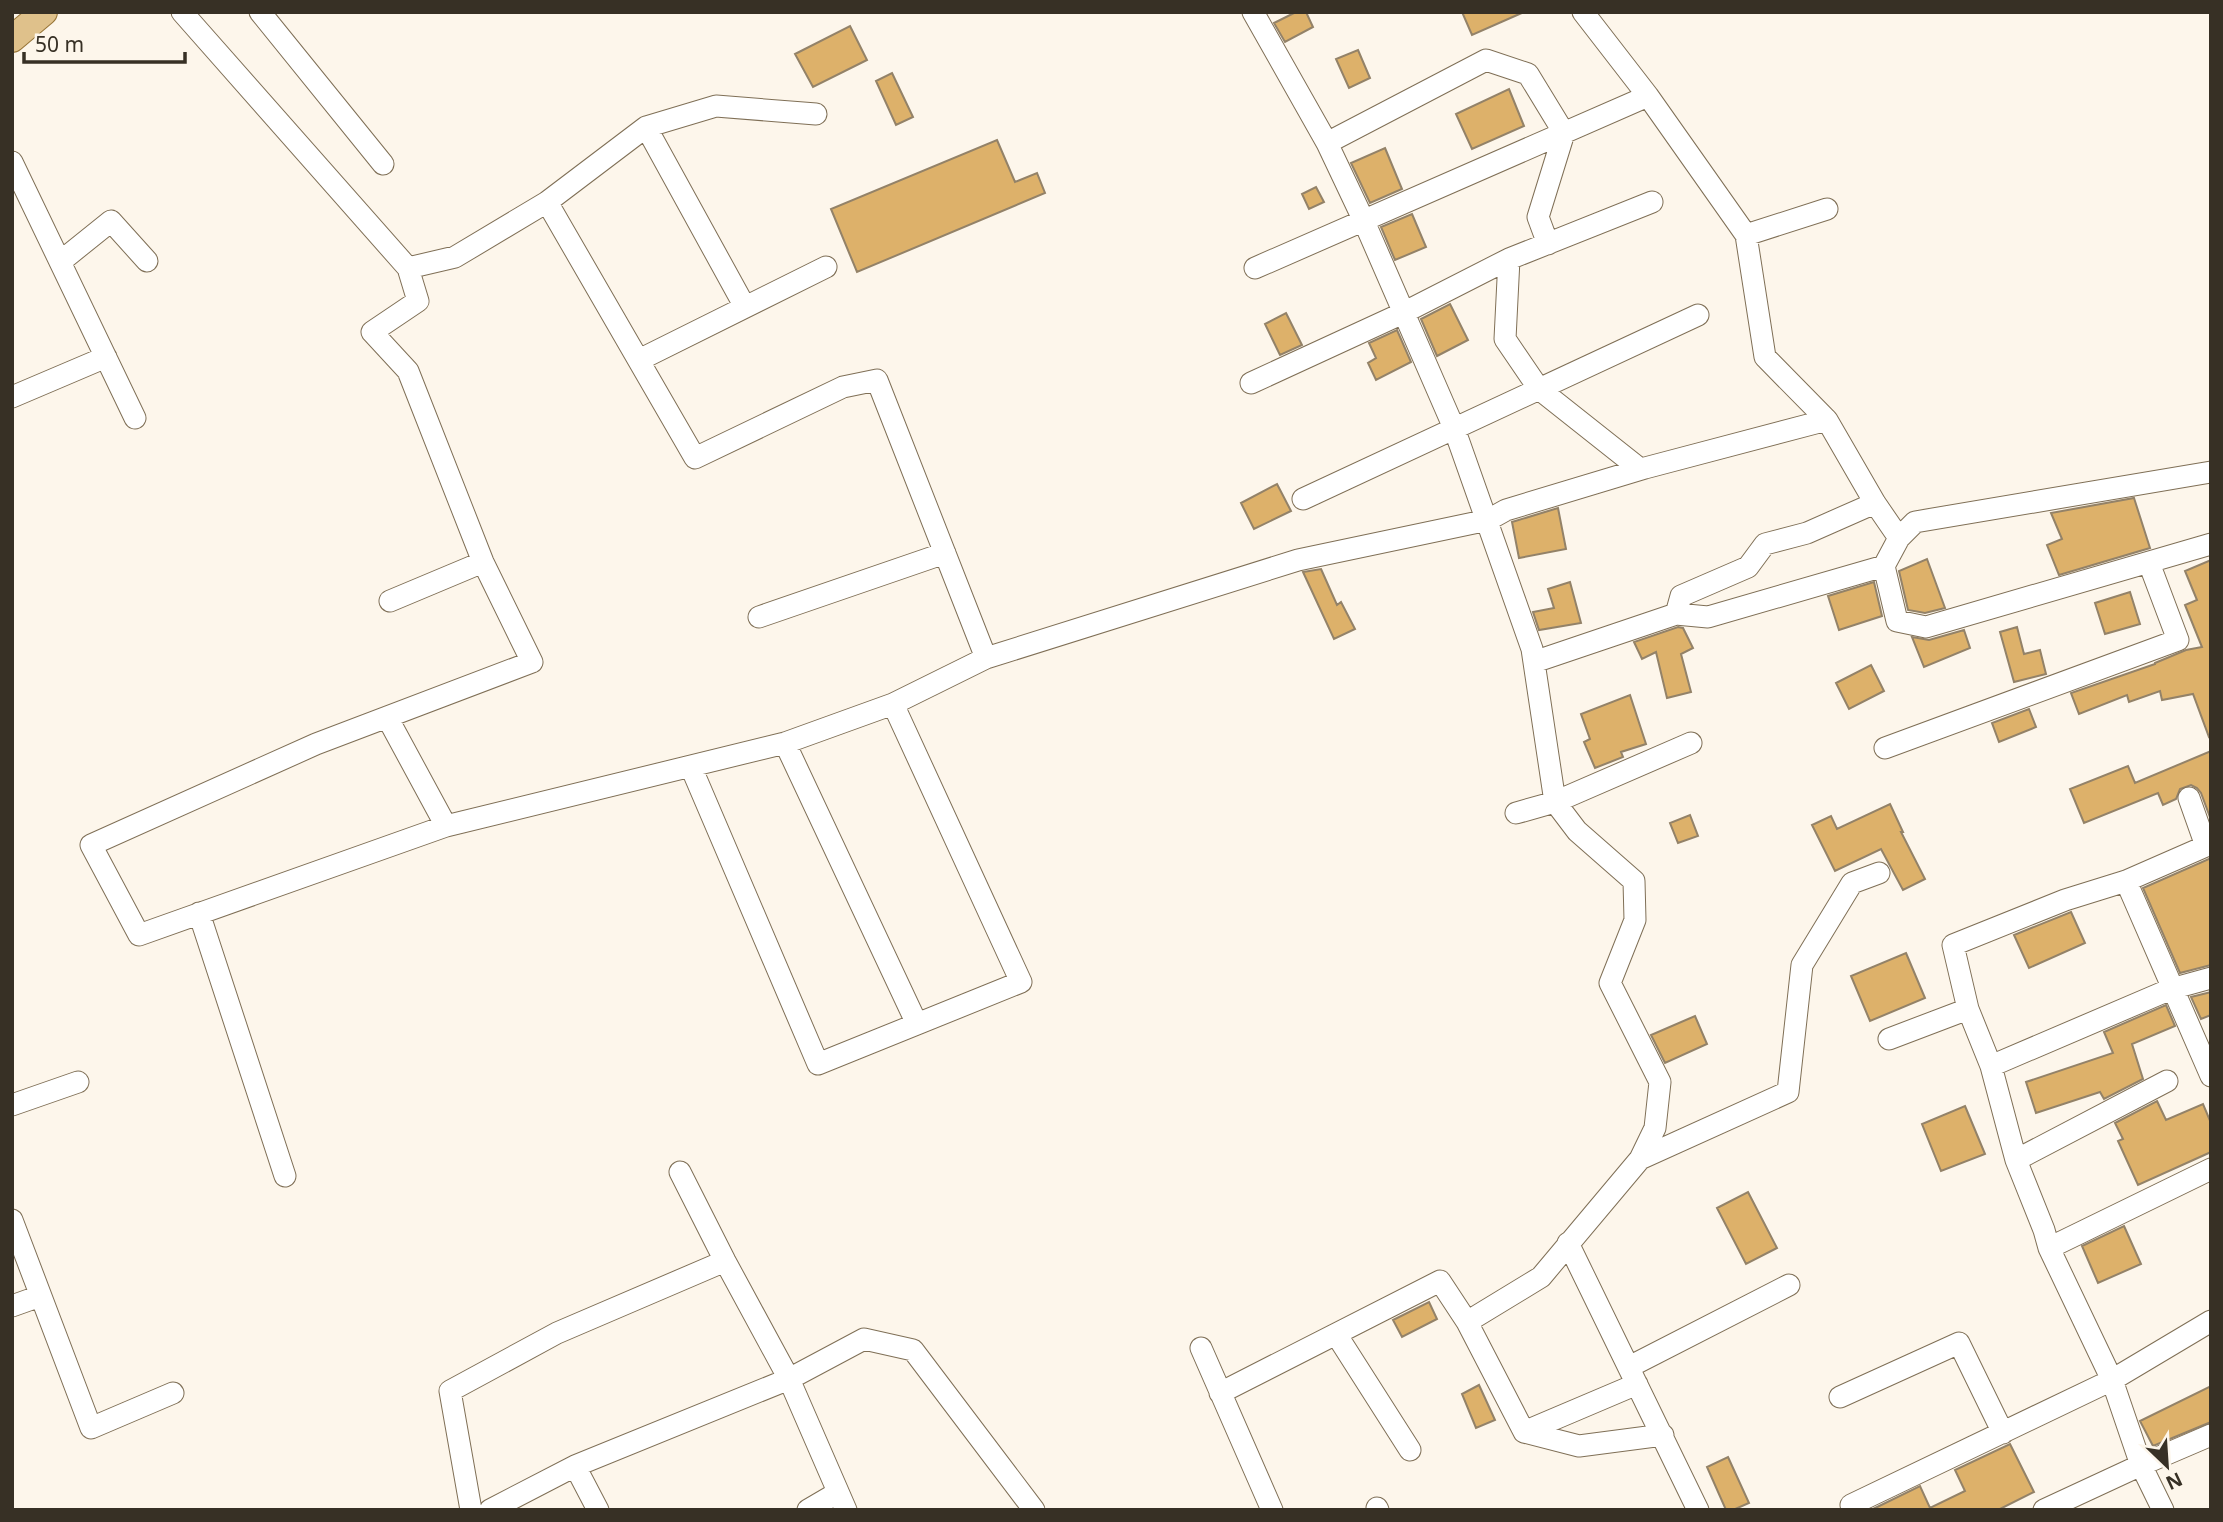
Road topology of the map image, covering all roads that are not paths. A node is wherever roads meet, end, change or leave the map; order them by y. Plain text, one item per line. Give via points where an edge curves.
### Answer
1 (44, 12) edge
2 (182, 12) edge
3 (260, 12) edge
4 (1253, 12) edge
5 (1583, 12) edge
6 (12, 39) edge
7 (1648, 96) junction
8 (816, 114) dead end
9 (646, 127) junction
10 (1564, 133) junction
11 (1327, 143) junction
12 (12, 162) edge
13 (383, 164) dead end
14 (547, 202) junction
15 (1653, 202) dead end
16 (1827, 209) dead end
17 (1363, 219) junction
18 (1746, 235) junction
19 (1548, 244) junction
20 (1509, 259) junction
21 (147, 261) dead end
22 (60, 262) junction
23 (826, 267) dead end
24 (408, 268) junction
25 (1255, 268) dead end
26 (745, 307) junction
27 (1403, 313) junction
28 (1698, 316) dead end
29 (106, 357) junction
30 (639, 360) junction
31 (1251, 383) dead end
32 (1539, 389) junction
33 (12, 397) edge
34 (135, 418) dead end
35 (1827, 420) junction
36 (1454, 429) junction
37 (1640, 469) junction
38 (2211, 472) edge
39 (1303, 499) dead end
40 (1875, 503) junction
41 (1488, 520) junction
42 (1899, 538) junction
43 (2211, 544) edge
44 (945, 553) junction
45 (483, 562) junction
46 (2149, 563) junction
47 (1884, 566) junction
48 (390, 601) dead end
49 (1676, 614) junction
50 (759, 617) dead end
51 (986, 658) junction
52 (1534, 662) junction
53 (893, 704) junction
54 (387, 717) junction
55 (785, 743) junction
56 (1692, 743) dead end
57 (1885, 748) dead end
58 (691, 767) junction
59 (2189, 798) dead end
60 (1555, 802) junction
61 (1516, 813) dead end
62 (446, 826) junction
63 (1879, 873) dead end
64 (2126, 881) junction
65 (199, 914) junction
66 (2211, 978) edge
67 (2171, 989) junction
68 (1968, 1009) junction
69 (917, 1024) junction
70 (1889, 1039) dead end
71 (1991, 1066) junction
72 (2211, 1076) edge
73 (2167, 1081) dead end
74 (78, 1082) dead end
75 (12, 1105) edge
76 (1640, 1159) junction
77 (2016, 1160) junction
78 (2211, 1169) edge
79 (680, 1172) dead end
80 (285, 1177) dead end
81 (12, 1220) edge
82 (1568, 1243) junction
83 (2049, 1248) junction
84 (725, 1261) junction
85 (1789, 1285) dead end
86 (40, 1296) junction
87 (12, 1306) edge
88 (2211, 1321) edge
89 (1467, 1322) junction
90 (1336, 1334) junction
91 (1201, 1348) dead end
92 (1633, 1375) junction
93 (789, 1379) junction
94 (2112, 1380) junction
95 (173, 1393) dead end
96 (1220, 1393) junction
97 (1840, 1397) dead end
98 (1524, 1432) junction
99 (2003, 1433) junction
100 (2211, 1435) edge
101 (1662, 1436) junction
102 (1410, 1450) dead end
103 (2141, 1465) junction
104 (575, 1466) junction
105 (841, 1502) edge
106 (471, 1510) edge
107 (490, 1510) edge
108 (598, 1510) edge
109 (808, 1510) edge
110 (1034, 1510) edge
111 (1272, 1510) edge
112 (1698, 1510) edge
113 (1853, 1510) edge
114 (2044, 1510) edge
115 (2163, 1510) edge

1 - 6 main road
2 - 24 street
3 - 13 street
4 - 11 street
5 - 7 street
7 - 10 street
7 - 18 street
8 - 9 street via 716,106
9 - 14 street
9 - 26 street
10 - 11 street via 1528,74 1486,60
10 - 17 street
10 - 19 street via 1538,218
11 - 17 street
12 - 22 street
14 - 24 street via 455,257
14 - 30 street
15 - 19 street
16 - 18 street
17 - 25 street
17 - 27 street
18 - 35 street via 1765,357
19 - 20 street
20 - 27 street
20 - 32 street via 1505,339
21 - 22 street via 111,221
22 - 29 street
23 - 26 street
24 - 45 street via 418,301 372,332 408,371
26 - 30 street
27 - 31 street
27 - 36 street
28 - 32 street
29 - 33 street
29 - 34 street
30 - 44 street via 695,458 843,387 877,380
32 - 36 street
32 - 37 street
35 - 37 street
35 - 40 street
36 - 39 street
36 - 41 street
37 - 41 street via 1506,510
38 - 42 street via 1916,522
40 - 42 street
40 - 49 street via 1807,533 1765,544 1748,567 1681,596
41 - 51 street via 1298,560
41 - 52 street
42 - 47 street
43 - 46 street
44 - 50 street
44 - 51 street
45 - 48 street
45 - 54 street via 532,662
46 - 47 street via 1926,627 1897,621
46 - 57 street via 2178,640
47 - 49 street via 1708,617
49 - 52 street
51 - 53 street
52 - 60 street
53 - 55 street
53 - 69 street via 1021,982
54 - 62 street
54 - 65 street via 91,845 139,934
55 - 58 street
55 - 69 street
56 - 60 street
58 - 62 street
58 - 69 street via 818,1064
59 - 64 street via 2206,846
60 - 61 street
60 - 76 street via 1577,831 1634,881 1635,920 1610,983 1660,1082 1655,1128
62 - 65 street
63 - 76 street via 1852,883 1802,965 1788,1092
64 - 67 street
64 - 68 street via 1953,945
65 - 80 street
66 - 67 street
67 - 71 street
67 - 72 street
68 - 70 street
68 - 71 street
71 - 77 street
73 - 77 street
74 - 75 street
76 - 82 street
77 - 83 street
78 - 83 street
79 - 84 street
81 - 86 street
82 - 89 street via 1541,1277
82 - 92 street
83 - 94 street
84 - 93 street
84 - 106 street via 557,1334 450,1391
85 - 92 street
86 - 87 street
86 - 95 street via 91,1428
88 - 94 street
89 - 90 street via 1440,1281
89 - 98 street
90 - 96 street
90 - 102 street
91 - 96 street
92 - 98 street
92 - 101 street
93 - 104 street
93 - 105 street
93 - 110 street via 864,1339 913,1350
94 - 99 street
94 - 103 street
96 - 111 street
97 - 99 street via 1959,1343
98 - 101 street via 1579,1446
99 - 113 street via 1851,1506
100 - 103 street
101 - 112 street
103 - 114 street
103 - 115 street
104 - 107 street
104 - 108 street
105 - 109 street

